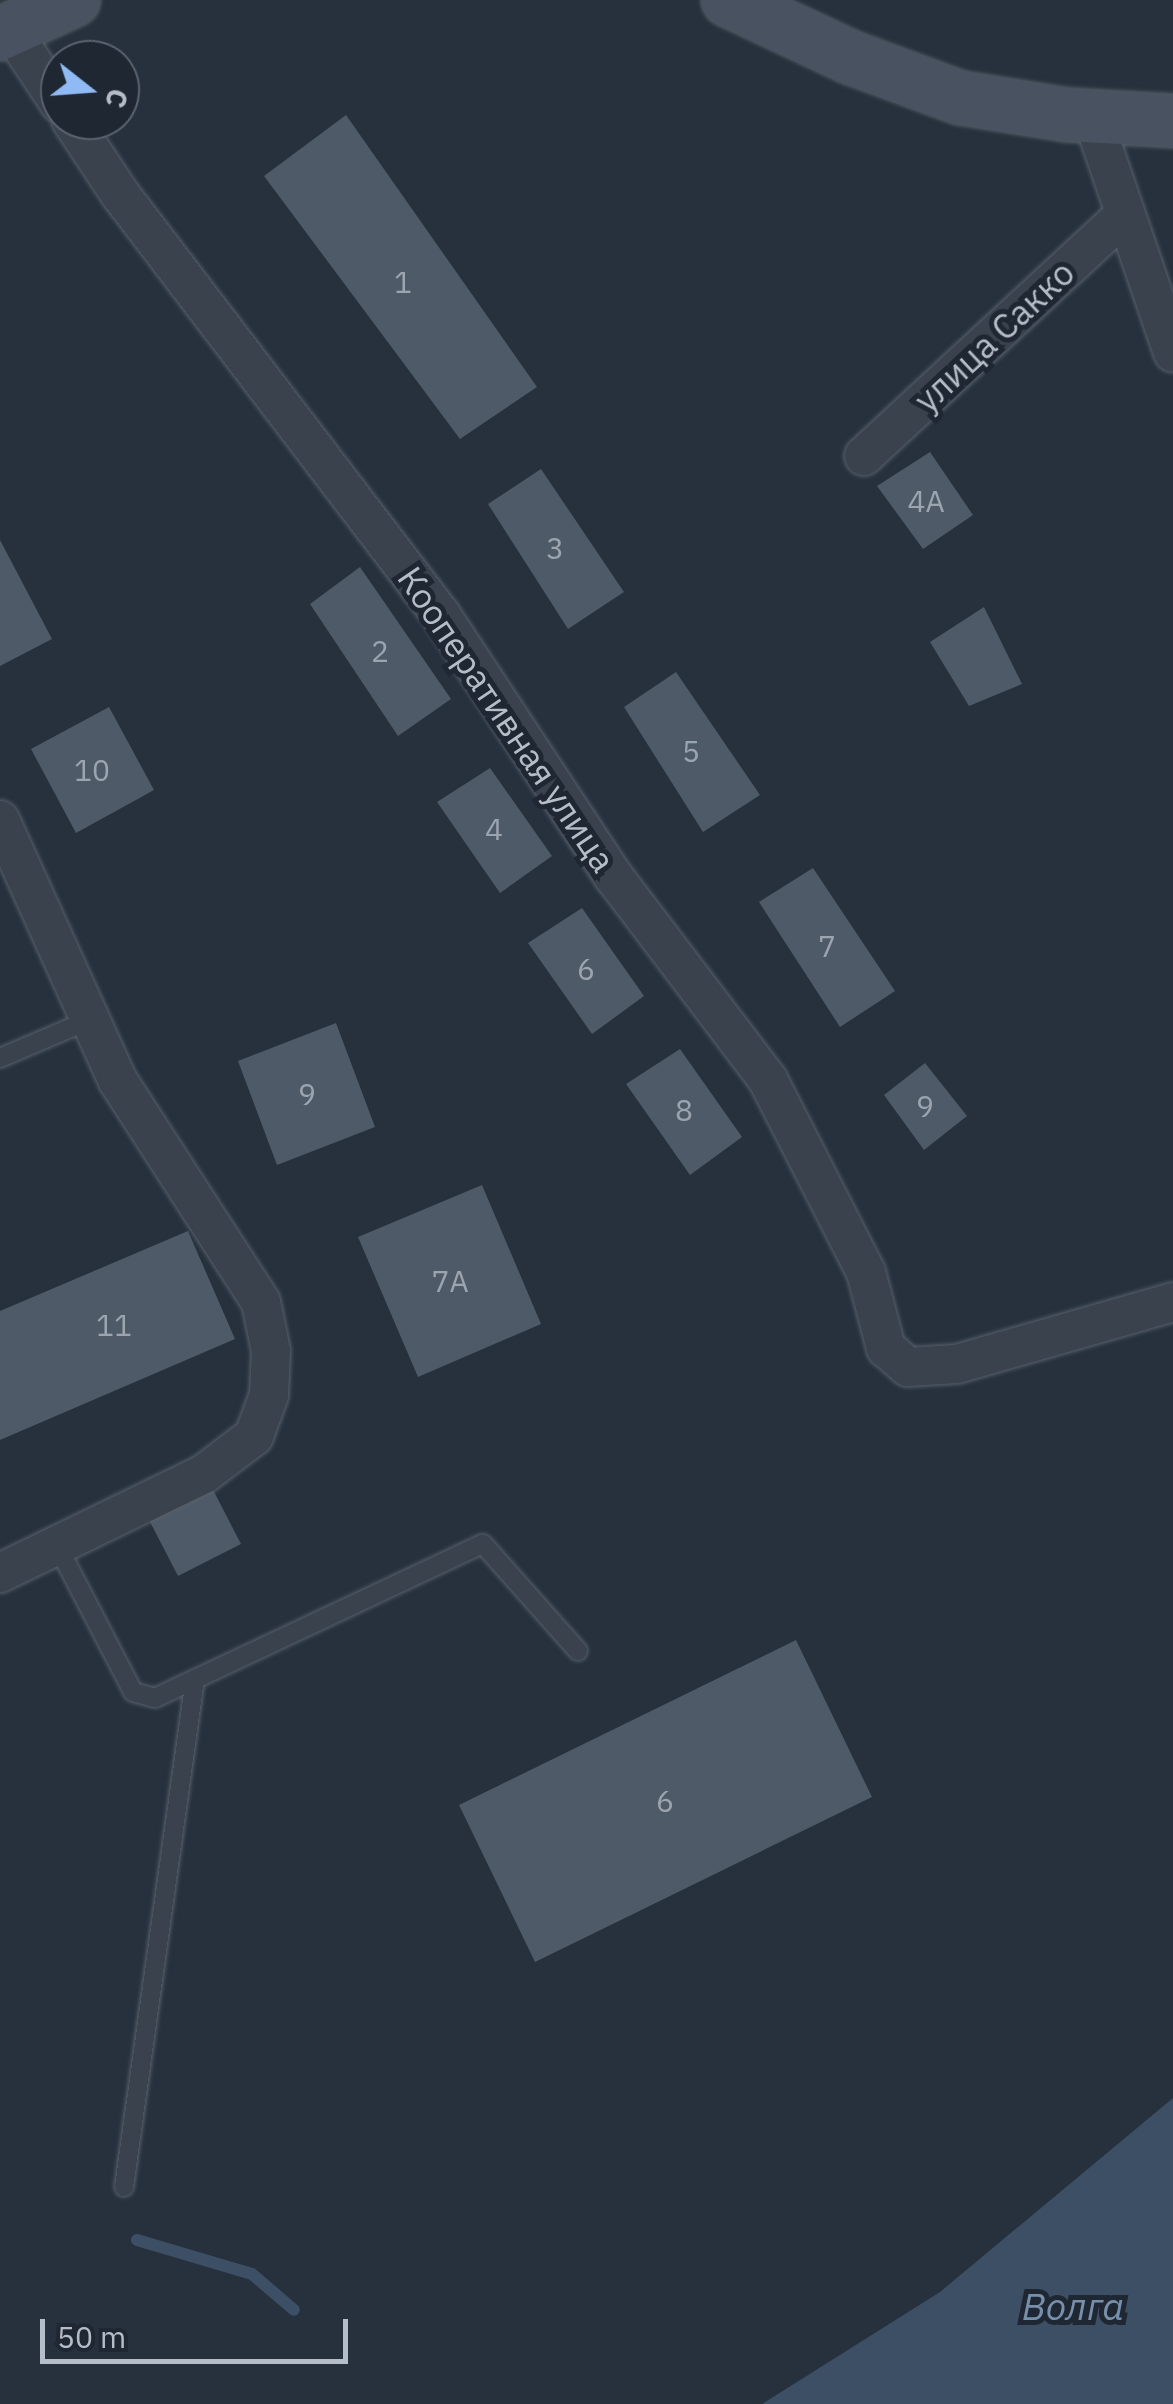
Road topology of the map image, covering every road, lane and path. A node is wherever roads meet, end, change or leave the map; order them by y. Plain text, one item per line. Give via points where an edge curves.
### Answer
1 (74, 0) edge
2 (728, 0) edge
3 (5, 31) edge
4 (40, 77) edge
5 (1092, 116) junction
6 (1173, 120) edge
7 (84, 140) edge
8 (1124, 215) junction
9 (1173, 353) edge
10 (864, 456) dead end
11 (0, 820) edge
12 (95, 1018) junction
13 (0, 1058) edge
14 (1173, 1302) edge
15 (59, 1549) junction
16 (0, 1573) edge
17 (578, 1651) dead end
18 (196, 1679) junction
19 (124, 2188) dead end

1 - 3 street
2 - 5 street via 852,58 962,98
3 - 4 street
5 - 6 street
5 - 8 street
7 - 14 street, Кооперативная улица via 441,616 614,876 768,1080 866,1272 886,1348 908,1367 957,1364
8 - 9 street
8 - 10 street, улица Сакко
11 - 12 street
12 - 13 lane
12 - 15 street via 118,1081 260,1302 271,1351 269,1394 254,1436 204,1474
15 - 16 street
15 - 18 lane via 132,1692 155,1698
17 - 18 lane via 483,1544
18 - 19 lane

